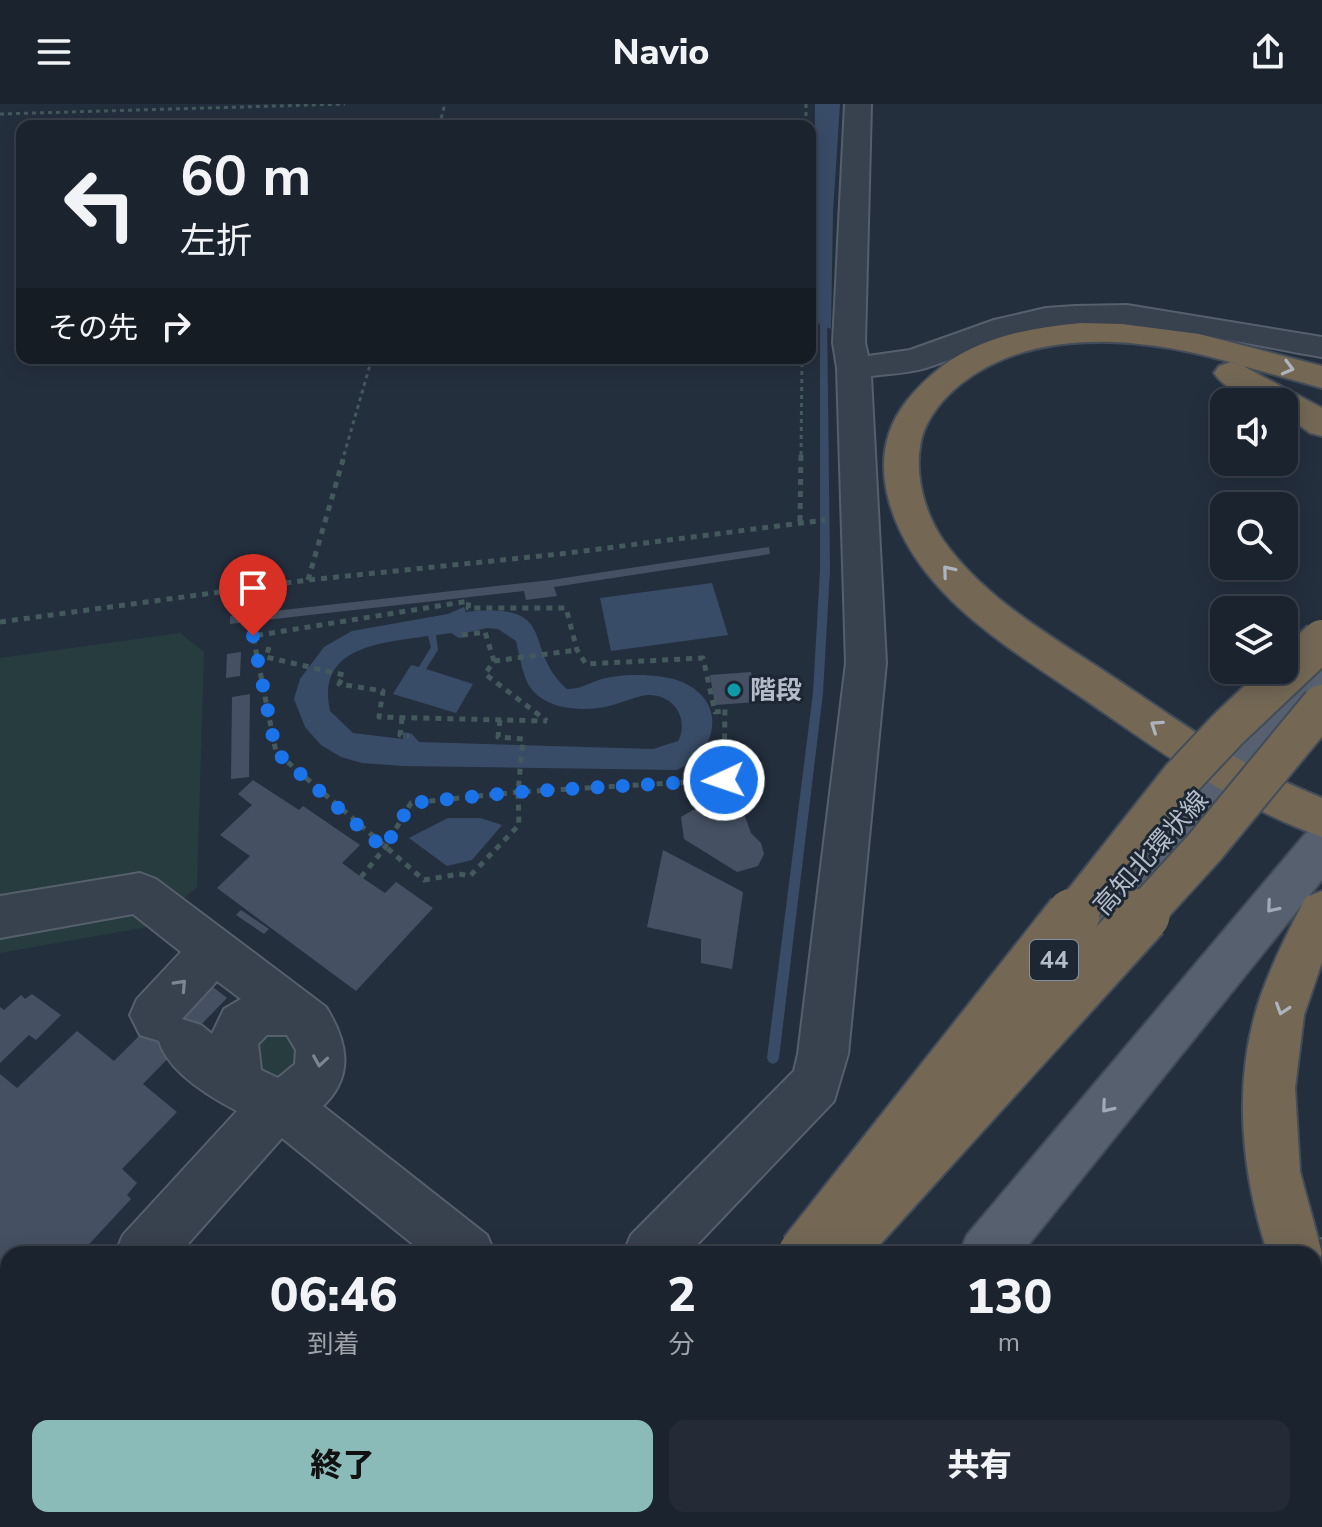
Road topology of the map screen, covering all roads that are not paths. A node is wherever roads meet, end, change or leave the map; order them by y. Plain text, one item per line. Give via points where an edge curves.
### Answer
1 (858, 104) edge
2 (1322, 347) edge
3 (1194, 352) junction
4 (854, 368) junction
5 (1322, 377) edge
6 (1322, 425) edge
7 (1322, 640) edge
8 (1322, 665) edge
9 (1322, 705) edge
10 (1236, 761) junction
11 (1322, 815) edge
12 (1322, 847) edge
13 (1322, 911) edge
14 (0, 917) edge
15 (213, 952) junction
16 (295, 1013) junction
17 (260, 1095) junction
18 (148, 1246) edge
19 (458, 1246) edge
20 (658, 1246) edge
21 (793, 1246) edge
22 (811, 1246) edge
23 (842, 1246) edge
24 (993, 1246) edge
25 (1292, 1246) edge

1 - 4 street via 849,327
2 - 4 street via 1127,315 1075,316 994,330 915,360
3 -> 5 highway
3 - 6 highway
3 - 10 highway via 1060,352 1022,362 989,377 943,419 929,471 935,502 954,535 983,568
4 - 20 street via 866,663 823,1054 816,1084
7 - 22 highway, bridge via 1182,778
8 - 10 main road, 高知北環状線 / 44
9 - 23 highway, bridge via 1204,848
10 - 11 highway
10 - 21 main road, 高知北環状線 / 44
12 -> 24 main road
13 -> 25 highway via 1296,965 1276,1029 1269,1090 1270,1151 1281,1218
14 - 15 street via 140,893
15 - 16 street
17 -> 15 street via 154,1015
16 - 17 street via 264,1013 244,1023 234,1039 231,1060
16 -> 17 street via 317,1035 323,1059 315,1081 300,1095
17 - 18 street
17 - 19 street

